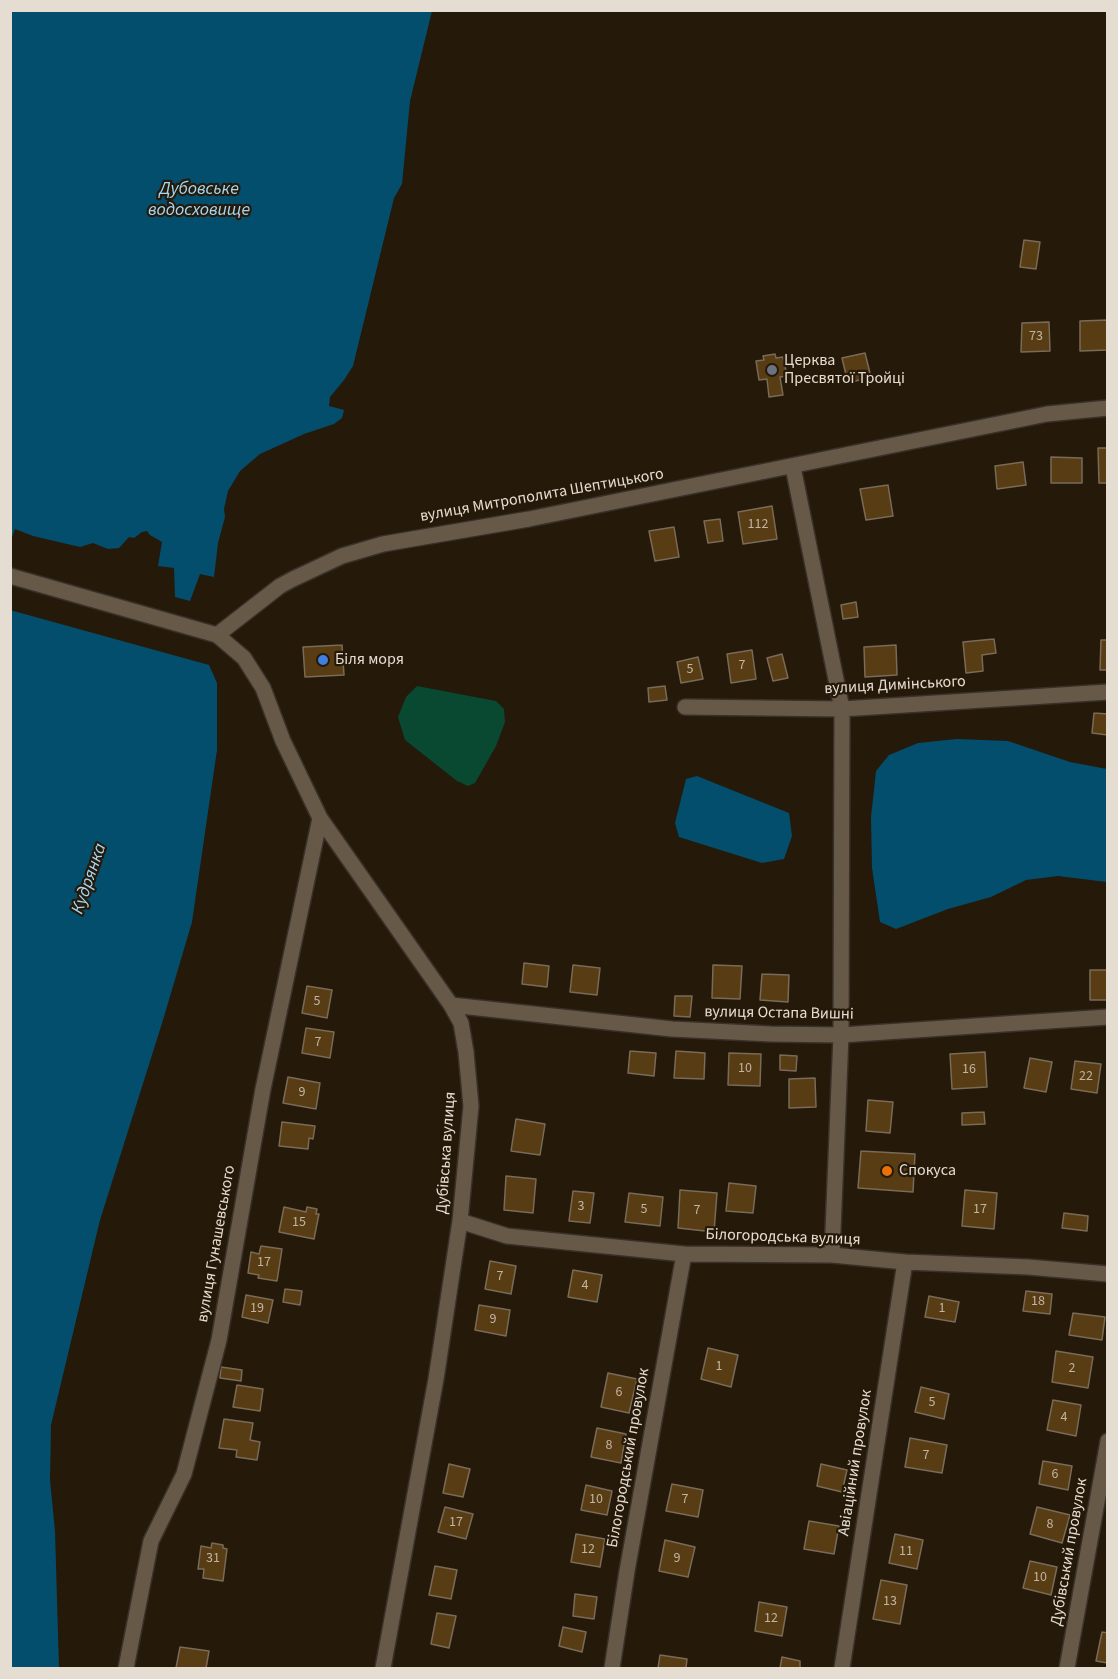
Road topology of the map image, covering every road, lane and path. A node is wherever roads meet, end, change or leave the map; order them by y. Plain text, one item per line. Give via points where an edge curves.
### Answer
1 (1107, 408) edge
2 (793, 467) junction
3 (10, 576) edge
4 (217, 635) junction
5 (1107, 692) edge
6 (685, 707) dead end
7 (842, 709) junction
8 (320, 818) junction
9 (451, 1005) junction
10 (1107, 1017) edge
11 (841, 1035) junction
12 (460, 1221) junction
13 (684, 1254) junction
14 (832, 1255) junction
15 (905, 1262) junction
16 (1107, 1274) edge
17 (1107, 1441) edge
18 (126, 1668) edge
19 (383, 1668) edge
20 (612, 1668) edge
21 (842, 1668) edge
22 (1067, 1668) edge

1 - 2 street, вулиця Митрополита Шептицького via 1047,414
2 - 4 street, вулиця Митрополита Шептицького via 383,544 342,556 280,586
2 - 7 street
3 - 4 street
4 - 8 street, Дубівська вулиця via 243,658 263,688
5 - 7 street, вулиця Димінського
6 - 7 street, вулиця Димінського
7 - 11 street
8 - 9 street, Дубівська вулиця
8 - 18 street, вулиця Гунашевського via 263,1089 219,1340 184,1474 151,1541
9 - 11 street, вулиця Остапа Вишні via 672,1029
9 - 12 street, Дубівська вулиця via 461,1023 471,1106
10 - 11 street, вулиця Остапа Вишні
11 - 14 street
12 - 13 street, Білогородська вулиця via 507,1236
12 - 19 street, Дубівська вулиця via 436,1379
13 - 14 street, Білогородська вулиця
13 - 20 street, Білогородський провулок
14 - 15 street, Білогородська вулиця
15 - 16 street, Білогородська вулиця
15 - 21 street, Авіаційний провулок
17 - 22 street, Дубівський провулок

